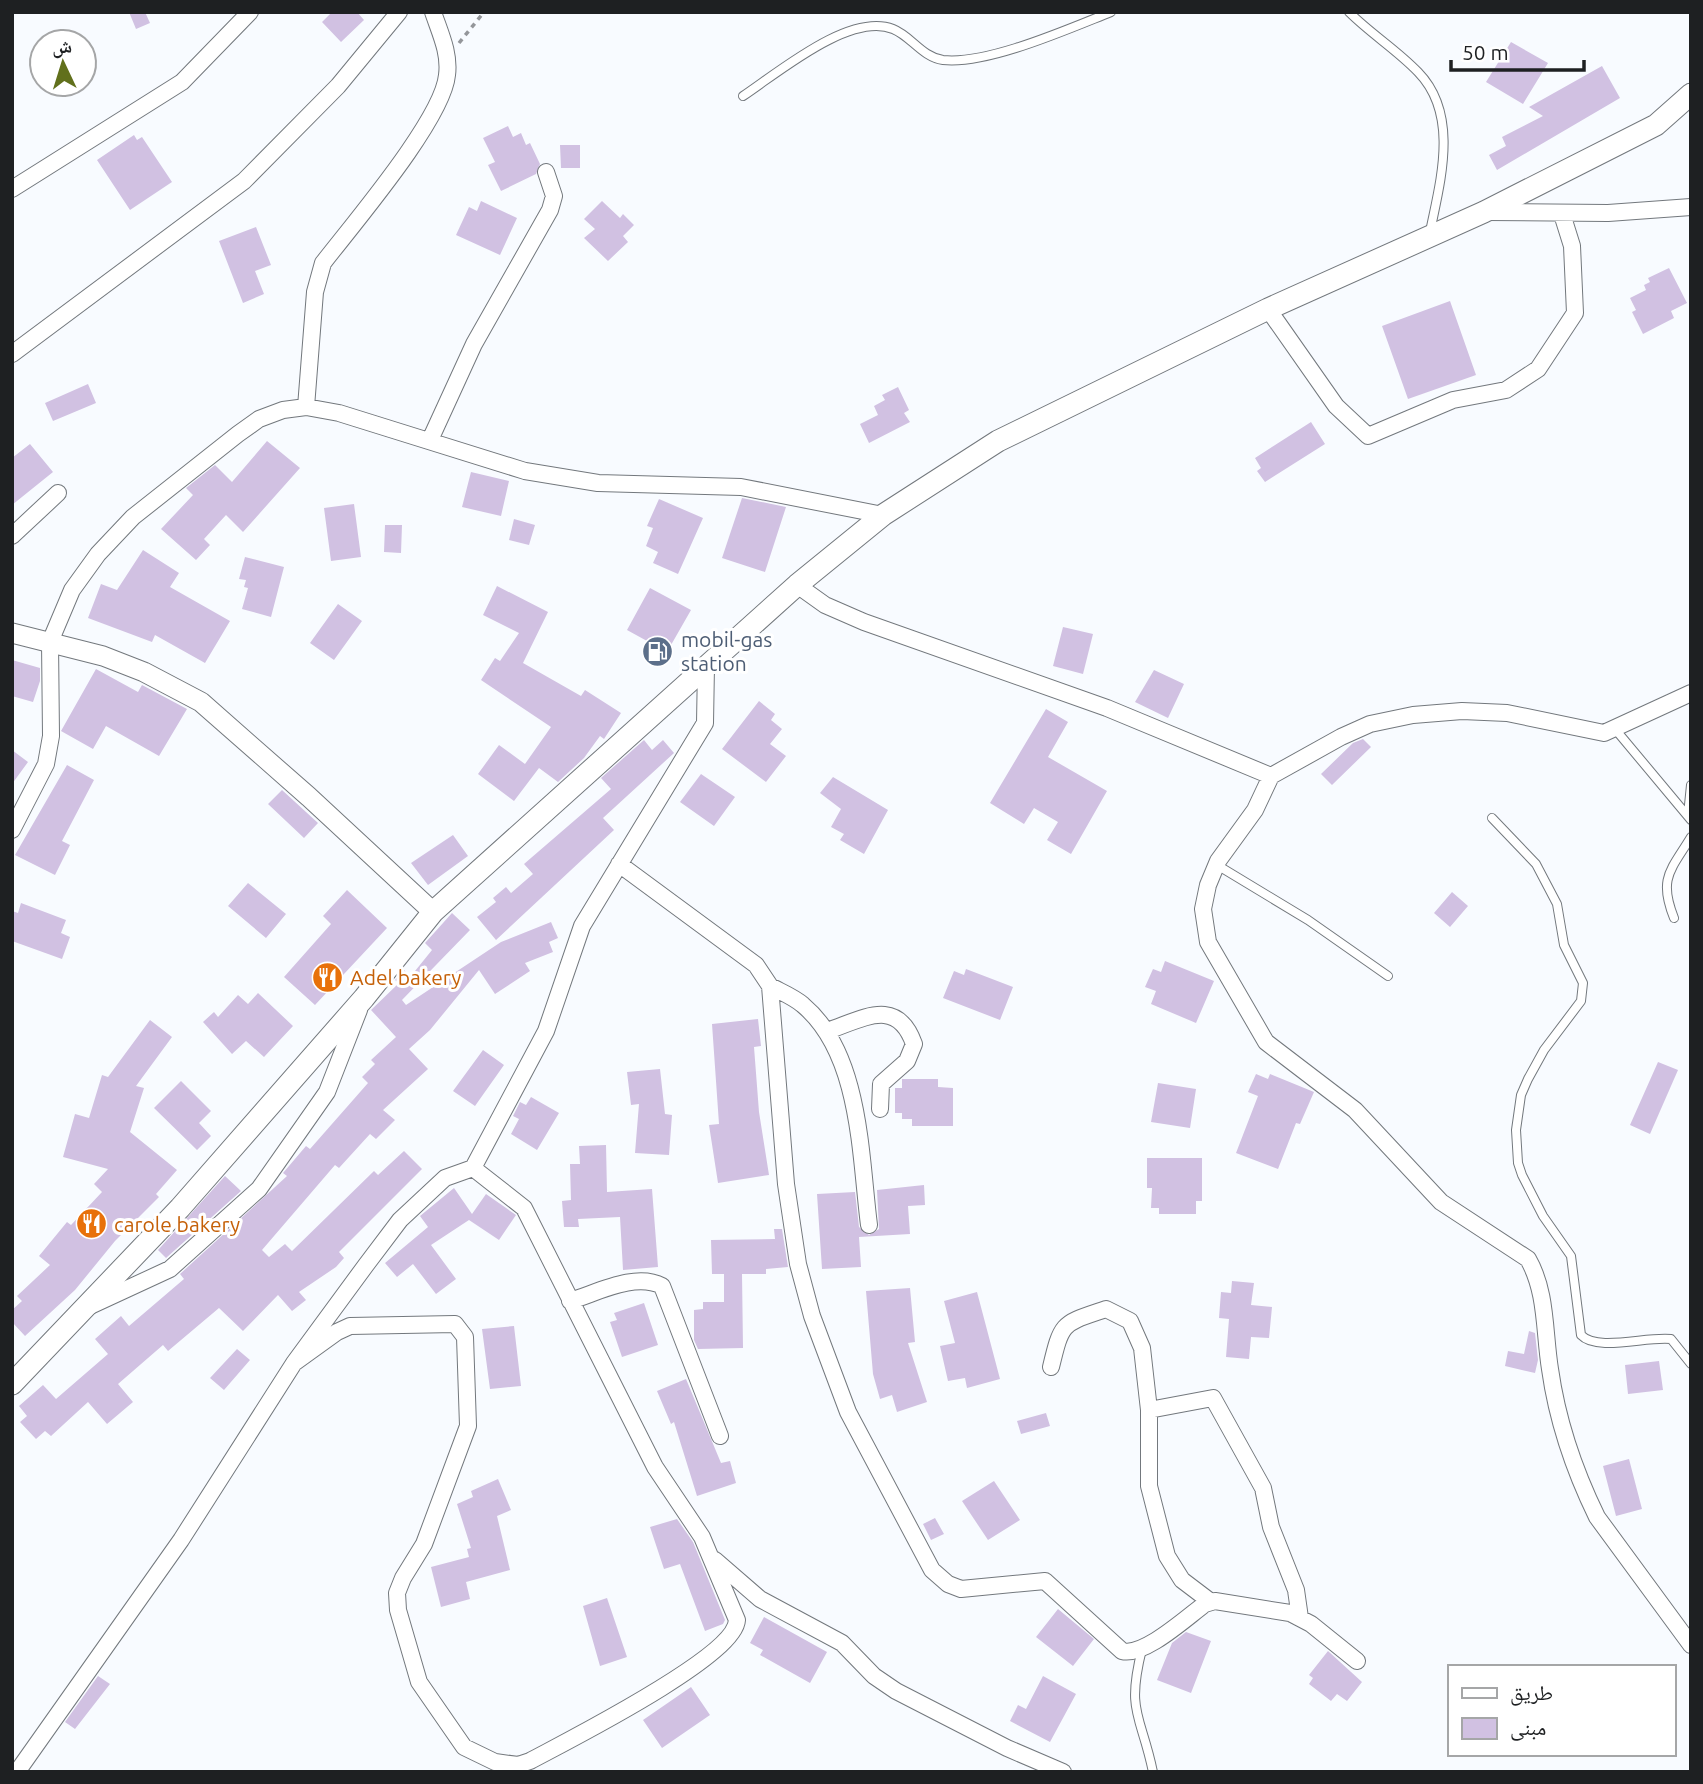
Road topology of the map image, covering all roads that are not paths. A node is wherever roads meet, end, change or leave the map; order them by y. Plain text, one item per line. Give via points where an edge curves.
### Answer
1 (250, 12) edge
2 (399, 12) edge
3 (433, 12) edge
4 (1111, 12) edge
5 (1349, 12) edge
6 (1691, 94) edge
7 (743, 96) dead end
8 (546, 172) dead end
9 (12, 189) edge
10 (1691, 207) edge
11 (1485, 212) junction
12 (1562, 214) junction
13 (1428, 238) junction
14 (1268, 309) junction
15 (12, 354) edge
16 (306, 407) junction
17 (430, 440) junction
18 (58, 494) dead end
19 (883, 515) junction
20 (12, 536) edge
21 (797, 585) junction
22 (12, 632) edge
23 (50, 642) junction
24 (706, 666) junction
25 (1691, 693) edge
26 (1615, 729) junction
27 (1271, 776) junction
28 (1691, 785) edge
29 (1689, 817) edge
30 (1492, 818) dead end
31 (12, 830) edge
32 (1691, 837) edge
33 (619, 864) junction
34 (1217, 865) junction
35 (433, 912) junction
36 (1674, 918) dead end
37 (1388, 976) dead end
38 (771, 986) junction
39 (364, 998) junction
40 (827, 1031) junction
41 (880, 1109) dead end
42 (473, 1168) junction
43 (869, 1225) dead end
44 (570, 1301) junction
45 (87, 1308) junction
46 (294, 1363) junction
47 (1691, 1364) edge
48 (1051, 1367) dead end
49 (12, 1384) edge
50 (1149, 1410) junction
51 (720, 1436) dead end
52 (713, 1558) junction
53 (1210, 1602) junction
54 (1300, 1618) junction
55 (1691, 1645) edge
56 (1142, 1648) junction
57 (1357, 1661) dead end
58 (17, 1772) edge
59 (1063, 1772) edge
60 (1153, 1772) edge

1 - 9 street via 182,82
2 - 15 street via 338,86 244,181
3 - 16 street via 447,55 445,89 430,118 323,263 315,292
4 - 7 lane via 964,60 940,60 895,30 870,24 844,32
5 - 13 lane via 1422,75 1436,104 1444,164
6 - 11 main road via 1656,125
8 - 17 street via 554,196 550,210 474,344
10 - 12 street
11 - 12 street
11 - 13 main road
12 - 14 street via 1572,246 1575,313 1538,369 1506,390 1453,400 1368,436 1336,406
13 - 14 main road
14 - 19 main road via 998,441
16 - 17 street
16 - 23 street via 259,419 132,517 72,590
17 - 19 street via 504,466 586,481 741,487
18 - 20 street
19 - 21 main road
21 - 24 main road
21 - 27 street via 825,605 864,622 1107,708
22 - 23 street
23 - 31 street via 51,736 46,764
23 - 35 street via 144,672 201,702
24 - 33 street via 705,723
24 - 35 main road
25 - 26 street
26 - 27 street via 1588,731 1507,713 1413,715 1370,724
26 - 29 lane
27 - 34 street via 1255,810
28 - 29 lane
30 - 47 lane via 1535,864 1557,904 1564,945 1583,984 1581,1001 1544,1050 1521,1095 1516,1130 1522,1175 1543,1216 1572,1255 1581,1335 1593,1342 1671,1339
32 - 36 lane via 1667,874
33 - 38 street via 756,965
33 - 42 street via 582,926 546,1031
34 - 37 lane
34 - 55 street via 1203,909 1204,928 1231,986 1266,1042 1355,1110 1441,1202 1528,1259 1546,1318 1555,1399 1586,1494 1597,1517
35 - 39 main road
38 - 40 street via 802,1003
38 - 56 street via 782,1152 798,1264 843,1401 902,1519 932,1570 948,1584 975,1589 1045,1581 1122,1651
39 - 45 main road
39 - 45 street via 327,1092 259,1189 170,1269
40 - 41 street via 891,1014 907,1024 914,1044 907,1061 881,1084
40 - 43 street via 852,1097
42 - 44 street via 524,1208
42 - 46 street via 445,1178 400,1220
44 - 51 street via 631,1282 662,1286
44 - 52 street via 655,1467
45 - 49 main road
46 - 52 street via 350,1326 454,1324 465,1337 468,1426 425,1544 397,1593 419,1682 455,1736 481,1756 518,1765 530,1761 705,1660 737,1624
46 - 58 street via 181,1540
48 - 50 street via 1059,1334 1068,1322 1106,1309 1130,1321 1142,1348
50 - 53 street via 1149,1486 1167,1556 1182,1580
50 - 54 street via 1213,1398 1263,1488 1271,1527 1296,1590
52 - 59 street via 760,1599 842,1643 896,1691
53 - 54 street via 1279,1610
53 - 56 street
54 - 57 street
56 - 60 lane via 1134,1711

